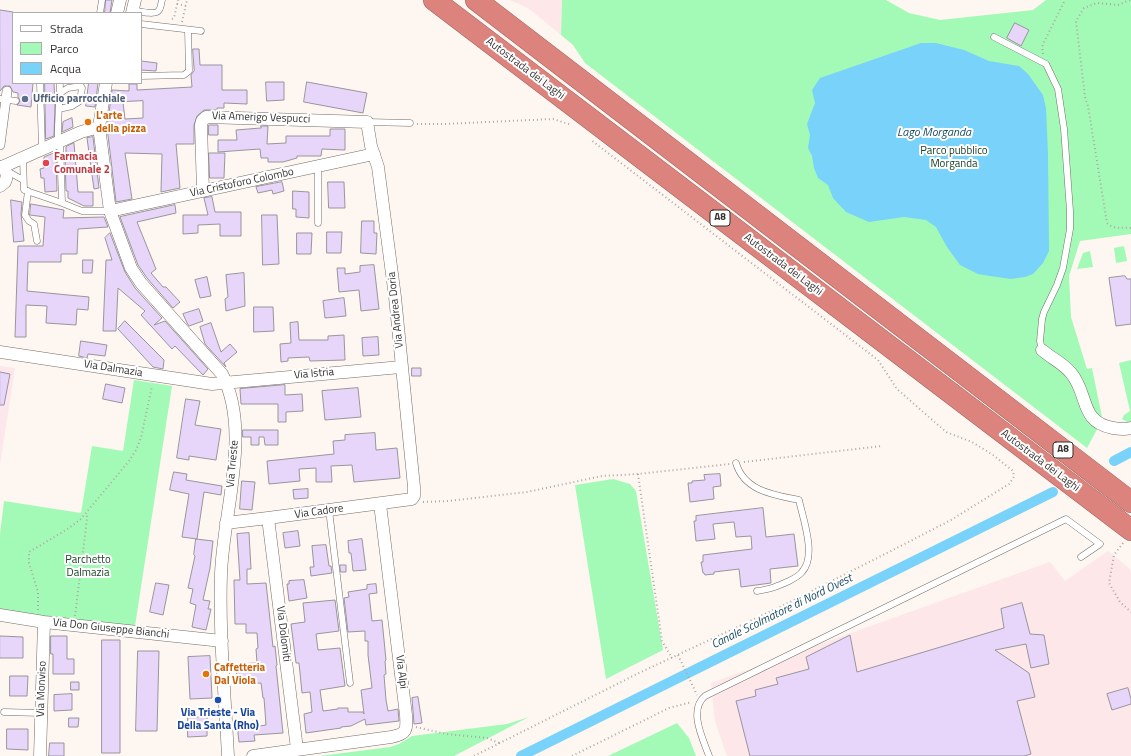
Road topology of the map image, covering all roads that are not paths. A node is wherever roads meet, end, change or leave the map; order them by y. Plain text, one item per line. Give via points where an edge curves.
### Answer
1 (102, 0) edge
2 (120, 0) edge
3 (162, 0) edge
4 (434, 0) edge
5 (476, 0) edge
6 (133, 8) edge
7 (100, 12) edge
8 (117, 12) edge
9 (142, 24) edge
10 (188, 30) junction
11 (201, 31) dead end
12 (994, 37) dead end
13 (142, 76) edge
14 (40, 84) edge
15 (60, 84) edge
16 (80, 84) edge
17 (106, 84) edge
18 (60, 93) junction
19 (4, 96) edge
20 (16, 101) dead end
21 (59, 109) junction
22 (367, 122) junction
23 (410, 123) road end
24 (99, 127) junction
25 (59, 141) junction
26 (0, 145) edge
27 (42, 149) junction
28 (374, 154) junction
29 (22, 158) junction
30 (318, 166) junction
31 (4, 170) edge
32 (23, 180) junction
33 (0, 186) edge
34 (28, 191) junction
35 (203, 191) junction
36 (62, 203) junction
37 (110, 211) junction
38 (318, 223) dead end
39 (36, 241) dead end
40 (1042, 350) joint
41 (0, 352) edge
42 (402, 366) junction
43 (226, 382) junction
44 (1131, 428) edge
45 (736, 463) road end
46 (412, 499) joint
47 (1131, 502) edge
48 (380, 504) junction
49 (329, 510) junction
50 (268, 518) junction
51 (226, 523) junction
52 (1129, 534) edge
53 (1081, 557) dead end
54 (757, 591) dead end
55 (0, 615) edge
56 (41, 621) junction
57 (222, 641) junction
58 (350, 683) dead end
59 (4, 712) dead end
60 (41, 713) junction
61 (297, 749) junction
62 (40, 756) edge
63 (228, 756) edge
64 (253, 756) edge
65 (709, 756) edge

1 - 7 lane
2 - 8 street
3 - 6 lane via 157,12
4 - 52 highway, Autostrada dei Laghi / A8
5 - 47 highway, Autostrada dei Laghi / A8
9 - 10 lane
10 - 11 lane
10 - 13 lane via 189,71 184,75
12 - 40 lane via 1046,64 1058,89 1064,130 1070,229 1063,268 1042,320
14 - 27 lane
15 - 18 lane
16 - 18 lane
16 - 21 lane via 80,101
17 - 24 street, Via Trieste
18 - 21 lane
19 - 20 lane
19 - 26 street
21 - 25 lane
22 - 23 lane
22 - 28 street, Via Andrea Doria
22 - 35 street, Via Amerigo Vespucci via 206,117 201,125
24 - 25 street
24 - 37 street, Via Trieste
25 - 27 street
25 - 36 lane
27 - 29 street
28 - 30 street, Via Cristoforo Colombo
28 - 42 street, Via Andrea Doria via 378,167
29 - 31 street
29 - 32 lane
30 - 35 street, Via Cristoforo Colombo
30 - 38 lane
31 - 32 lane
31 - 33 street via 5,182
32 - 34 lane via 24,190
34 - 36 lane
34 - 39 lane via 25,215 34,224
35 - 37 street, Via Cristoforo Colombo
36 - 37 lane via 82,211
37 - 43 street, Via Trieste via 132,271 222,374
40 - 44 street via 1071,373 1091,418 1109,427
41 - 43 street, Via Dalmazia via 212,384
42 - 43 street, Via Istria
42 - 46 street, Via Andrea Doria via 414,487
43 - 51 street, Via Trieste via 233,406 235,442
45 - 54 lane via 748,483 769,494 799,500 809,545 807,564 802,572 773,589
46 - 48 street, Via Cadore
48 - 49 street, Via Cadore
48 - 61 street, Via Alpi via 407,725 400,735
49 - 50 street, Via Cadore
49 - 58 lane
50 - 51 street, Via Cadore
50 - 61 street, Via Dolomiti
51 - 57 street, Via Trieste via 221,574
53 - 65 lane via 1100,544 1066,519 705,696 700,700 698,723
55 - 56 street, Via Don Giuseppe Bianchi
56 - 57 street, Via Don Giuseppe Bianchi
56 - 60 street, Via Monviso
57 - 63 street, Via Trieste
59 - 60 lane
60 - 62 street, Via Monviso
61 - 64 street

